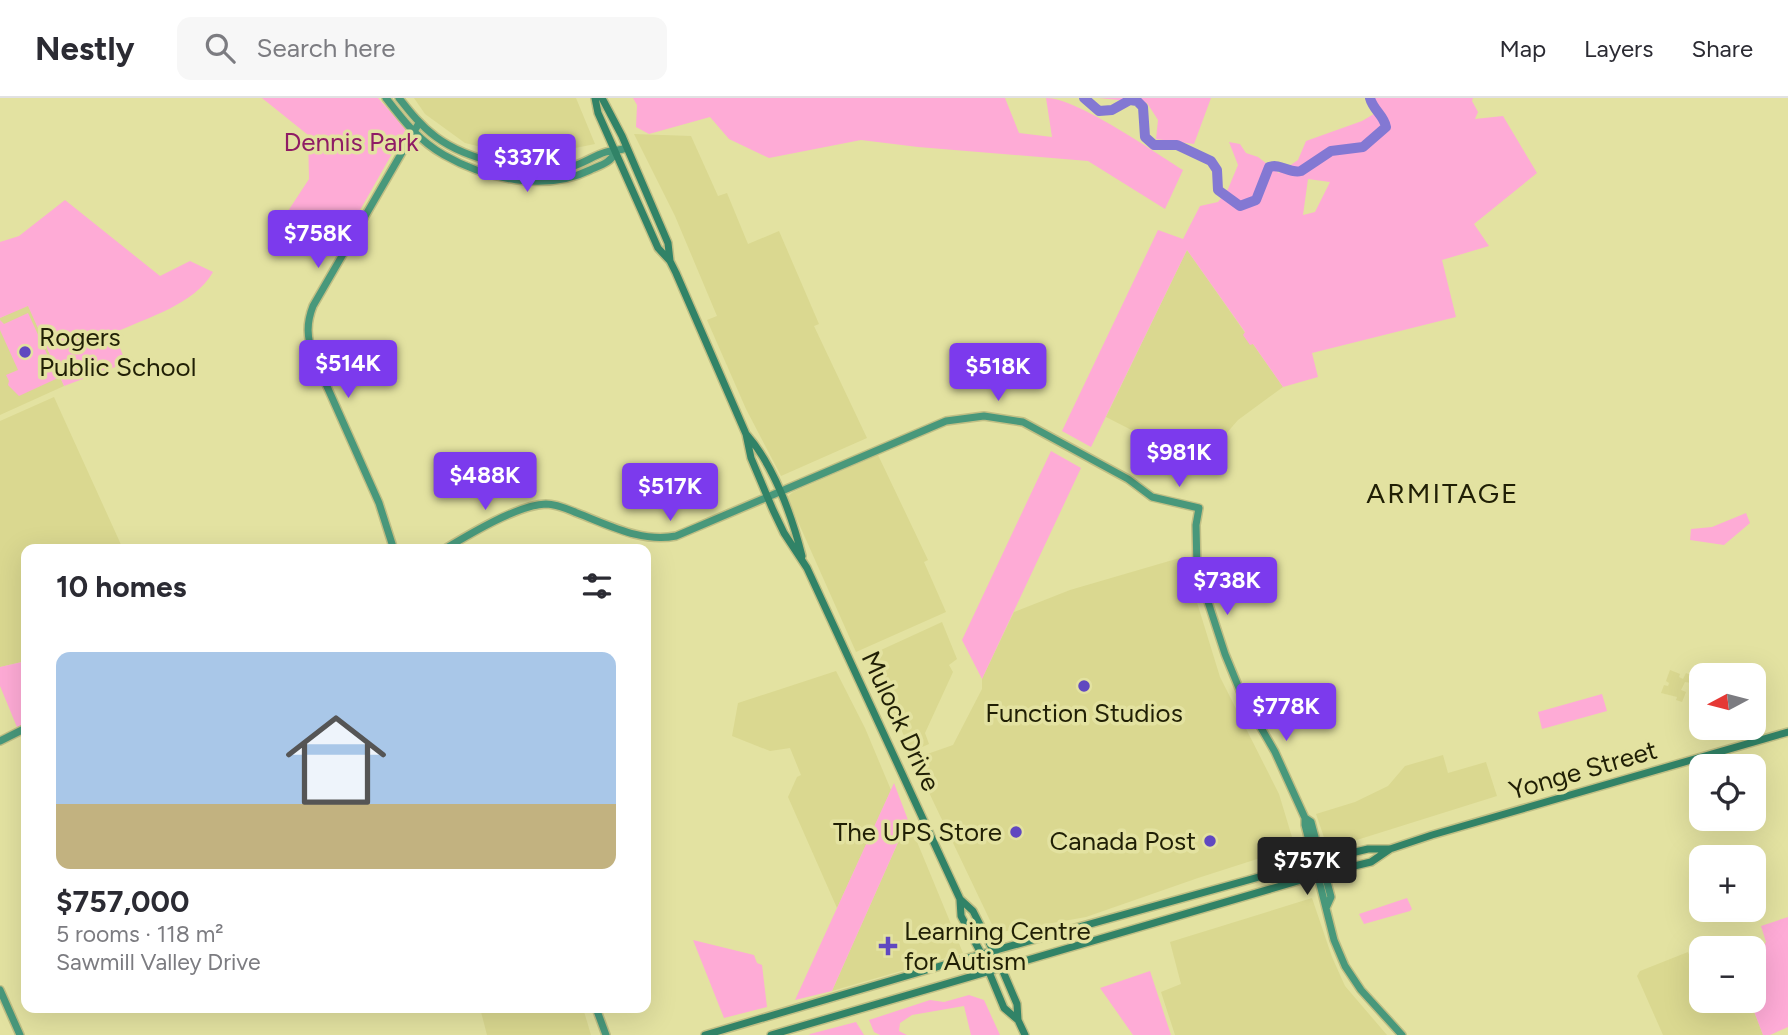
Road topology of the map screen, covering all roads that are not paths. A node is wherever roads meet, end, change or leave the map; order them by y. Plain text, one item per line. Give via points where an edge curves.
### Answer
1 (386, 98) edge
2 (398, 98) edge
3 (595, 98) edge
4 (602, 98) edge
5 (419, 123) junction
6 (413, 132) junction
7 (626, 148) junction
8 (616, 152) junction
9 (670, 261) junction
10 (747, 434) junction
11 (779, 491) junction
12 (768, 496) junction
13 (392, 544) edge
14 (453, 544) edge
15 (803, 561) junction
16 (21, 730) edge
17 (1788, 732) edge
18 (0, 741) edge
19 (1390, 849) junction
20 (1318, 861) junction
21 (1325, 873) junction
22 (1316, 877) junction
23 (960, 899) junction
24 (1326, 908) junction
25 (993, 952) junction
26 (982, 955) junction
27 (1003, 968) junction
28 (989, 973) junction
29 (0, 990) edge
30 (598, 1013) edge
31 (1018, 1020) junction
32 (20, 1035) edge
33 (606, 1035) edge
34 (705, 1035) edge
35 (771, 1035) edge
36 (1025, 1035) edge
37 (1402, 1035) edge

1 - 6 street
2 - 5 street
3 - 8 main road, Mulock Drive
4 - 7 main road, Mulock Drive
5 - 6 street
5 - 8 street via 457,149 520,168 566,168
6 - 8 street via 471,168 534,181 583,174 611,161
6 - 13 street via 313,306 307,334
7 - 8 street
7 - 9 main road, Mulock Drive via 668,243
8 - 9 main road, Mulock Drive via 658,248
9 - 10 main road, Mulock Drive
10 - 11 main road, Mulock Drive via 762,452
10 - 12 main road, Mulock Drive via 751,458
11 - 12 street
11 - 15 main road, Mulock Drive
11 - 20 street via 928,427 984,416 1023,422 1152,497 1199,508 1197,568 1225,654 1241,693 1311,822
12 - 14 street via 666,538 641,536 548,504 477,530
12 - 15 main road, Mulock Drive
15 - 23 main road, Mulock Drive
16 - 18 street
17 - 19 main road, Yonge Street
19 - 20 main road, Yonge Street via 1368,849
19 - 21 main road, Yonge Street via 1371,862
20 - 21 street
20 - 22 street
20 - 25 main road, Yonge Street
21 - 22 main road, Yonge Street
21 - 24 street via 1331,898
22 - 24 street
22 - 27 main road, Yonge Street
23 - 25 main road, Mulock Drive via 973,911
23 - 26 main road, Mulock Drive via 961,916
24 - 37 street via 1345,966
25 - 26 main road, Yonge Street
25 - 27 main road, Mulock Drive
26 - 28 main road, Mulock Drive
26 - 34 main road, Yonge Street
27 - 28 main road, Yonge Street
27 - 31 main road, Mulock Drive
28 - 31 main road, Mulock Drive via 1004,1008
28 - 35 main road, Yonge Street
29 - 32 street
30 - 33 street
31 - 36 main road, Mulock Drive

